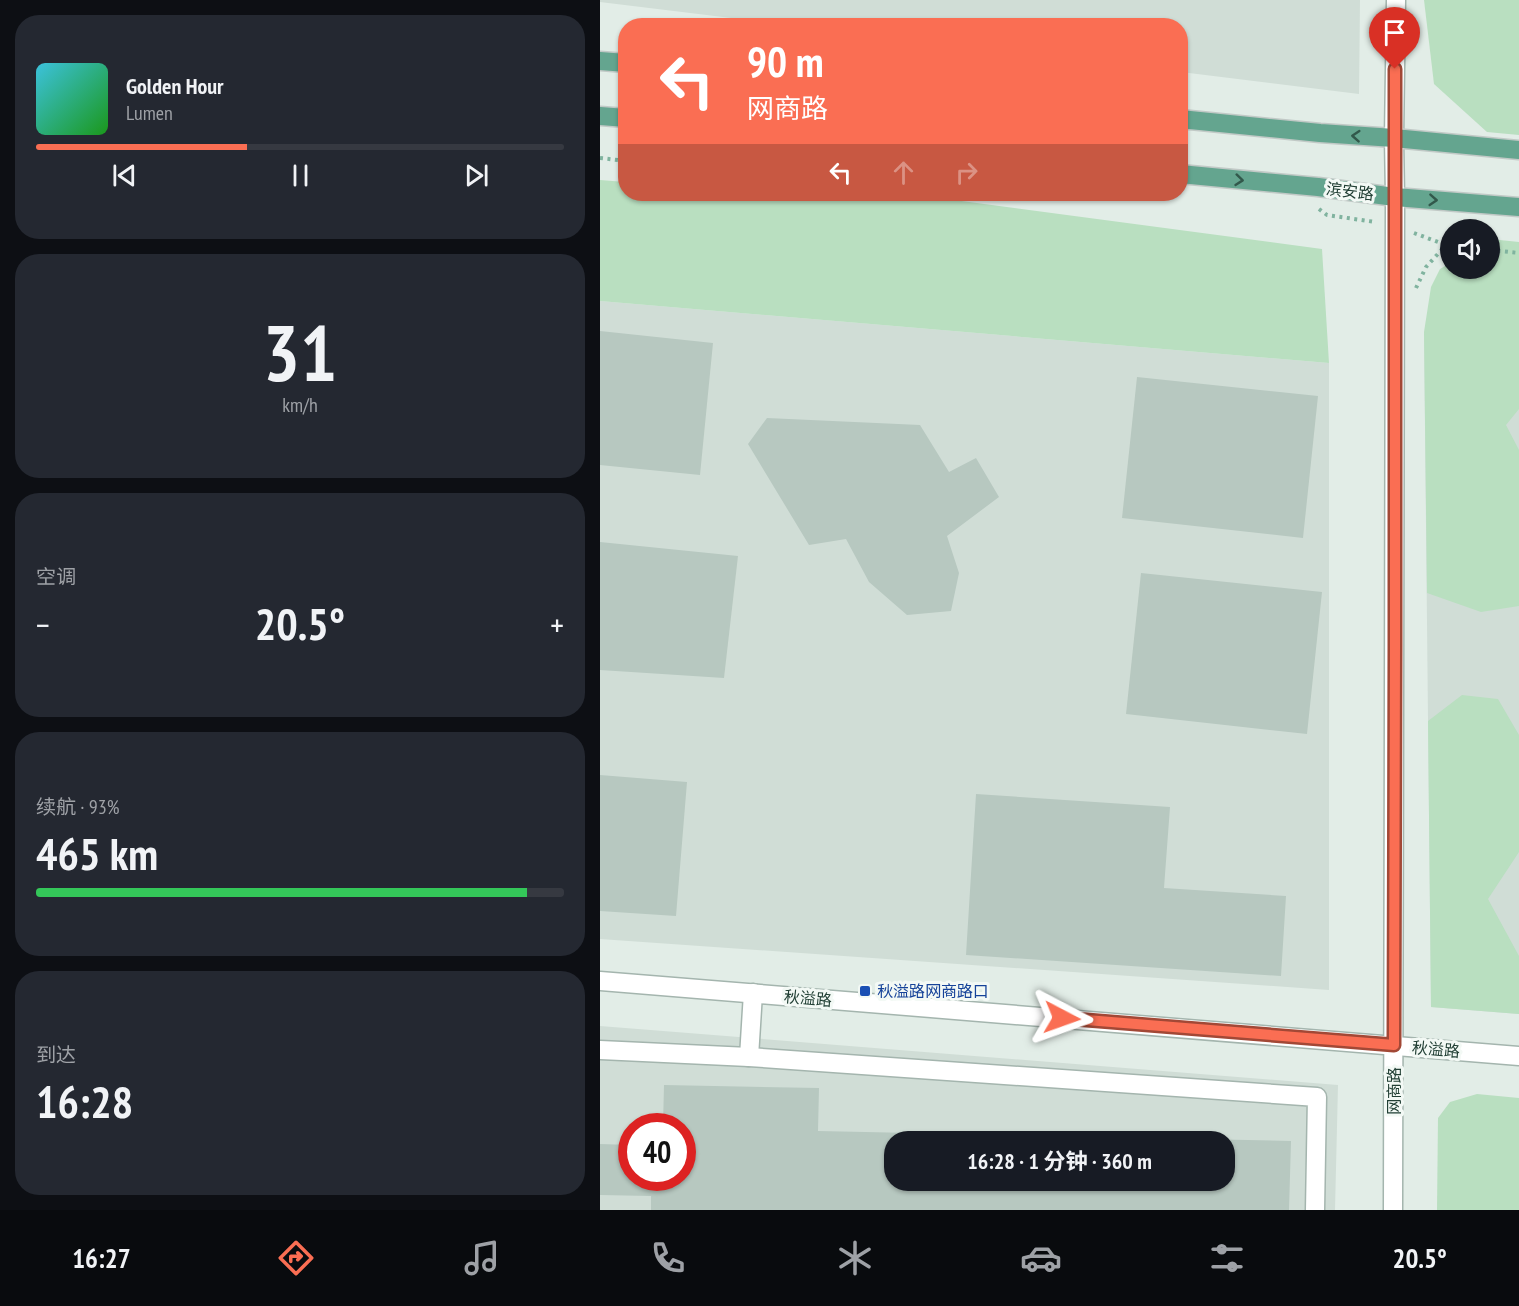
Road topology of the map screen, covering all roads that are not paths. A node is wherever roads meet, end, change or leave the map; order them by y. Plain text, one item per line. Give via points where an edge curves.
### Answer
1 (1396, 0) edge
2 (600, 60) edge
3 (618, 62) edge
4 (600, 116) edge
5 (618, 117) edge
6 (1188, 120) edge
7 (1394, 138) junction
8 (1519, 150) edge
9 (1188, 175) edge
10 (1395, 197) junction
11 (1519, 207) edge
12 (600, 981) edge
13 (753, 993) junction
14 (1394, 1045) junction
15 (600, 1050) edge
16 (1519, 1056) edge
17 (749, 1057) junction
18 (1315, 1210) edge
19 (1393, 1210) edge

1 - 7 street, 网商路
2 - 3 main road
4 - 5 main road
7 -> 6 main road
7 - 8 main road
7 - 10 street, 网商路
9 -> 10 main road, 滨安路
10 -> 11 main road, 滨安路
10 - 14 street, 网商路
12 - 13 street, 秋溢路
13 - 14 street, 秋溢路
13 - 17 street
14 - 16 street, 秋溢路
14 - 19 street, 网商路
15 - 17 street
17 - 18 street via 1317,1097

